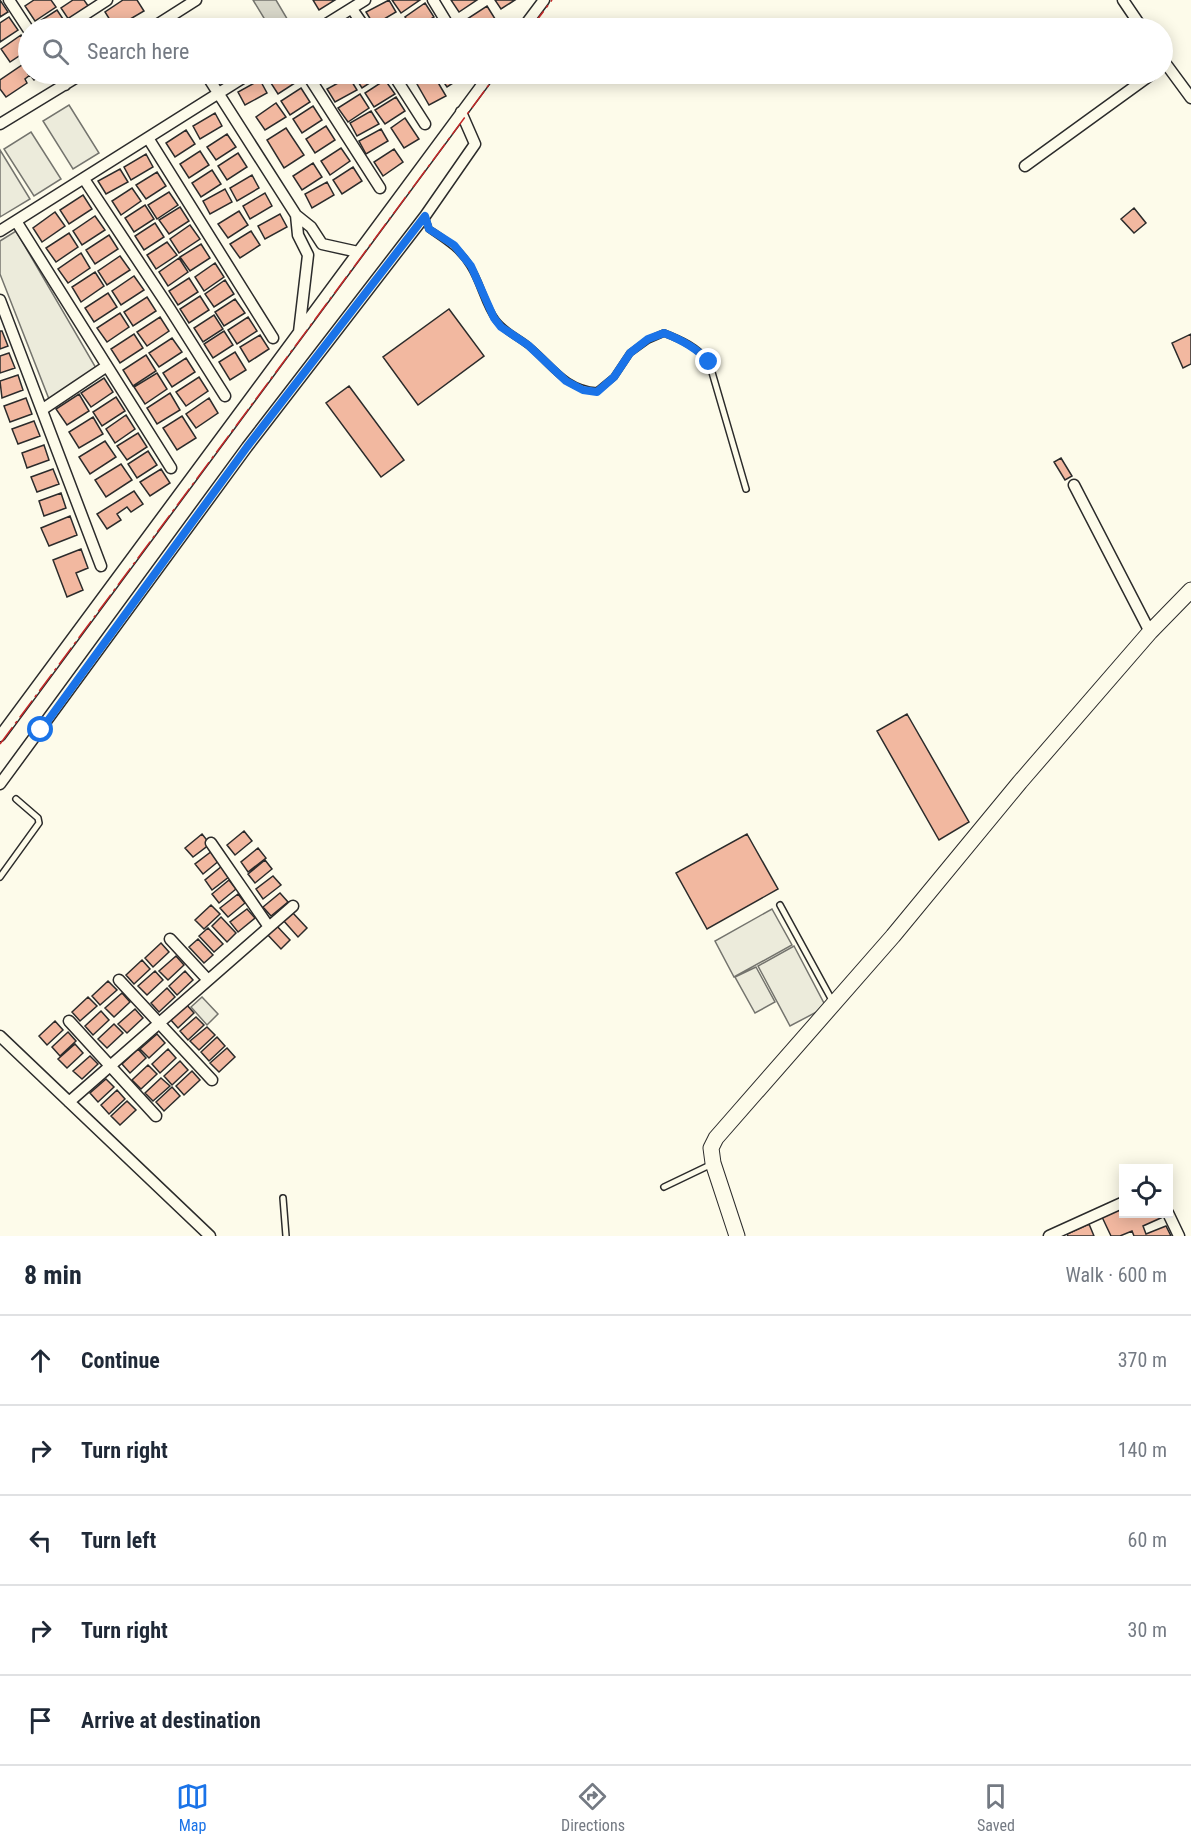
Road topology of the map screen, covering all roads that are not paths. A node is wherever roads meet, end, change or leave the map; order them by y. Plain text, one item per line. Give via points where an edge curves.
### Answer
1 (9, 0) edge
2 (196, 0) edge
3 (365, 0) edge
4 (433, 0) edge
5 (544, 0) edge
6 (1123, 0) edge
7 (101, 2) edge
8 (352, 9) junction
9 (21, 18) edge
10 (78, 18) edge
11 (169, 18) edge
12 (337, 18) edge
13 (358, 18) edge
14 (444, 18) edge
15 (530, 18) edge
16 (1135, 18) edge
17 (1173, 75) edge
18 (213, 84) edge
19 (233, 84) edge
20 (312, 84) edge
21 (399, 84) edge
22 (482, 84) edge
23 (1138, 84) edge
24 (65, 85) edge
25 (219, 93) junction
26 (1191, 98) edge
27 (461, 112) junction
28 (1, 123) edge
29 (425, 124) dead end
30 (148, 138) junction
31 (1025, 166) dead end
32 (84, 179) junction
33 (380, 188) dead end
34 (296, 215) junction
35 (425, 216) junction
36 (16, 221) junction
37 (0, 231) edge
38 (358, 252) junction
39 (0, 300) edge
40 (298, 334) junction
41 (273, 338) dead end
42 (107, 366) junction
43 (225, 396) dead end
44 (42, 410) junction
45 (171, 468) dead end
46 (1074, 485) dead end
47 (746, 489) dead end
48 (101, 566) dead end
49 (1191, 590) edge
50 (1150, 632) junction
51 (0, 736) edge
52 (0, 784) edge
53 (16, 800) dead end
54 (211, 843) dead end
55 (0, 877) edge
56 (780, 905) dead end
57 (293, 906) dead end
58 (269, 927) junction
59 (170, 939) dead end
60 (119, 980) dead end
61 (208, 980) junction
62 (834, 1004) junction
63 (69, 1022) dead end
64 (159, 1023) junction
65 (0, 1036) edge
66 (110, 1066) junction
67 (212, 1080) dead end
68 (69, 1102) junction
69 (156, 1116) dead end
70 (713, 1163) junction
71 (664, 1186) dead end
72 (283, 1198) dead end
73 (1119, 1204) edge
74 (1170, 1218) edge
75 (210, 1236) edge
76 (286, 1236) edge
77 (737, 1236) edge
78 (1049, 1236) edge
79 (1179, 1236) edge

1 - 9 street
2 - 11 street
3 - 8 street
4 - 14 street
5 - 15 street
6 - 16 street
7 - 10 street
8 - 12 street
8 - 13 street
17 - 26 street
18 - 25 street
19 - 25 street
20 - 33 street
21 - 29 street
22 - 27 street
23 - 31 street
24 - 28 street
25 - 30 street
25 - 34 street
27 - 35 street via 475,144
27 - 38 street
30 - 32 street
30 - 41 street
32 - 36 street
32 - 43 street
34 - 38 street via 311,227 322,244
34 - 40 street via 298,235 308,255
35 - 47 lane via 429,229 454,245 471,266 501,327 528,345 566,381 583,390 597,392 614,377 630,353 664,333 700,352 709,362
35 - 52 street via 247,447
36 - 37 street
36 - 42 street
38 - 40 street
39 - 44 street
40 - 51 street
42 - 44 street
42 - 45 street
44 - 48 street
46 - 50 street
49 - 50 street
50 - 62 street
53 - 55 lane via 39,823
54 - 58 street
56 - 62 lane
57 - 58 street
58 - 61 street
59 - 61 street
60 - 64 street
61 - 64 street
62 - 70 street via 716,1138 711,1148
63 - 66 street
64 - 66 street
64 - 67 street
65 - 68 street
66 - 68 street
66 - 69 street
68 - 75 street
70 - 71 lane
70 - 77 street
72 - 76 lane
73 - 78 street
74 - 79 street

